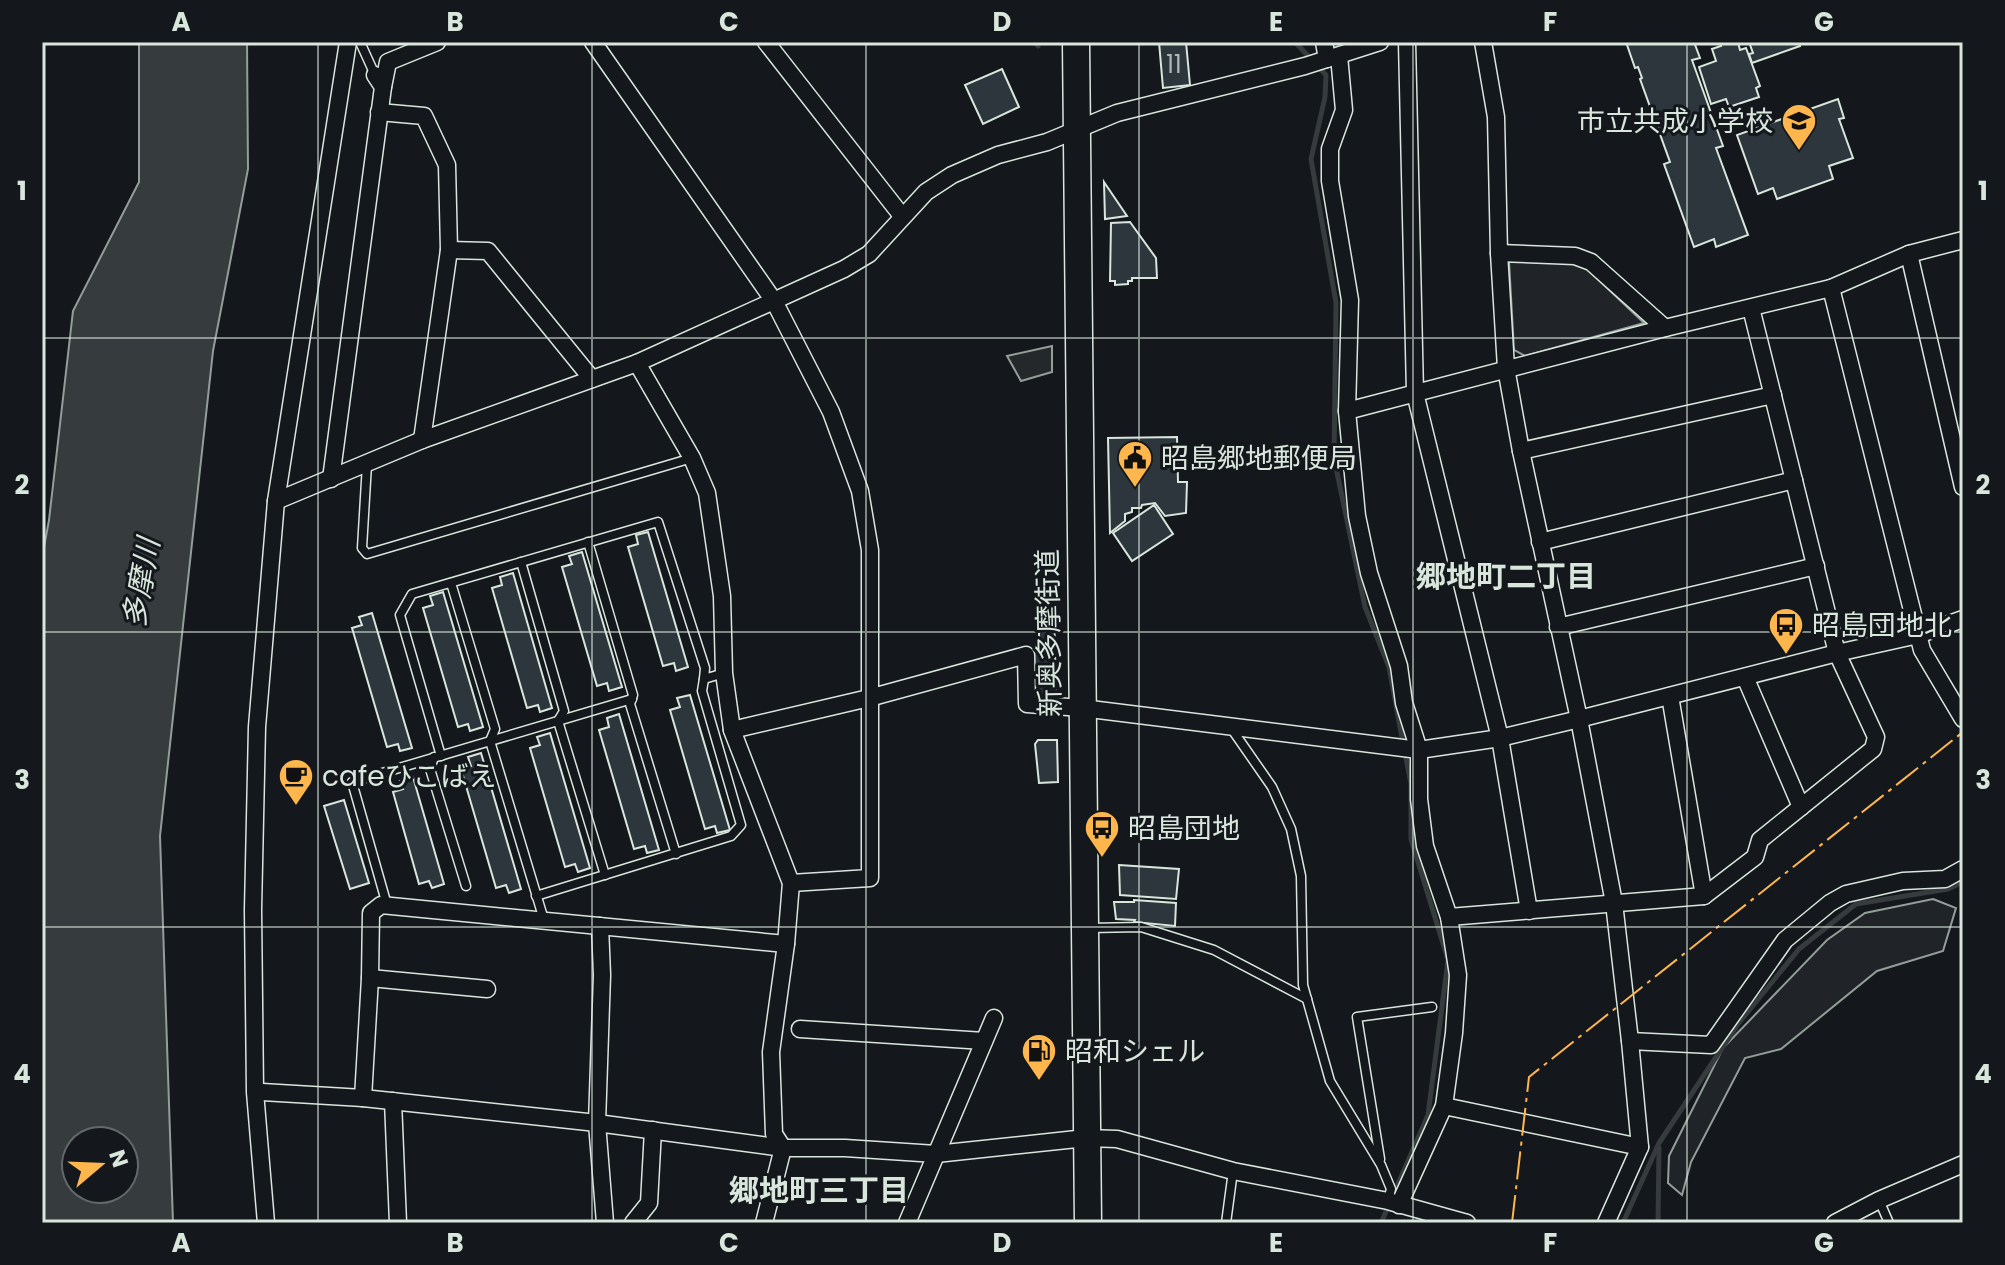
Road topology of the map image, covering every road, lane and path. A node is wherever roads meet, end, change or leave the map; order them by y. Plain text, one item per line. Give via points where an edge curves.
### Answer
1 (348, 42) edge
2 (360, 42) edge
3 (437, 42) edge
4 (593, 42) edge
5 (766, 42) edge
6 (1076, 42) edge
7 (1324, 42) edge
8 (1380, 42) edge
9 (1407, 42) edge
10 (1483, 42) edge
11 (1329, 59) junction
12 (379, 81) junction
13 (379, 112) junction
14 (1077, 131) junction
15 (902, 216) junction
16 (1963, 240) edge
17 (449, 250) junction
18 (1499, 253) junction
19 (1909, 254) junction
20 (1831, 288) junction
21 (774, 301) junction
22 (1751, 308) junction
23 (1665, 328) junction
24 (637, 363) junction
25 (1506, 368) junction
26 (592, 379) junction
27 (1415, 393) junction
28 (1773, 395) junction
29 (1347, 411) junction
30 (422, 440) junction
31 (1521, 451) junction
32 (692, 458) junction
33 (367, 464) junction
34 (331, 479) junction
35 (1794, 480) junction
36 (1963, 487) edge
37 (276, 501) junction
38 (588, 542) junction
39 (1540, 542) junction
40 (521, 562) junction
41 (1816, 566) junction
42 (451, 583) junction
43 (1963, 619) edge
44 (1558, 627) junction
45 (1918, 635) junction
46 (1837, 653) junction
47 (724, 673) junction
48 (1745, 677) junction
49 (704, 679) junction
50 (1670, 696) junction
51 (869, 698) junction
52 (632, 699) junction
53 (1082, 708) junction
54 (1579, 719) junction
55 (1963, 719) edge
56 (558, 721) junction
57 (1229, 726) junction
58 (732, 730) junction
59 (1500, 738) junction
60 (490, 741) junction
61 (1416, 749) junction
62 (437, 756) junction
63 (1801, 807) junction
64 (676, 854) junction
65 (1963, 869) edge
66 (605, 875) junction
67 (791, 883) junction
68 (466, 886) dead end
69 (536, 896) junction
70 (1704, 896) junction
71 (1614, 903) junction
72 (387, 905) junction
73 (1529, 911) junction
74 (1449, 917) junction
75 (544, 920) junction
76 (600, 926) junction
77 (1084, 929) junction
78 (786, 944) junction
79 (370, 978) junction
80 (487, 989) dead end
81 (1307, 999) junction
82 (1432, 1007) dead end
83 (994, 1018) dead end
84 (800, 1029) dead end
85 (984, 1041) junction
86 (1630, 1041) junction
87 (262, 1092) dead end
88 (363, 1098) junction
89 (393, 1101) junction
90 (1444, 1106) junction
91 (597, 1123) junction
92 (653, 1130) junction
93 (1086, 1138) junction
94 (1640, 1147) junction
95 (783, 1148) junction
96 (936, 1154) junction
97 (1963, 1164) edge
98 (1381, 1165) junction
99 (1233, 1171) junction
100 (1879, 1200) junction
101 (1395, 1203) junction
102 (1428, 1218) edge
103 (266, 1223) edge
104 (398, 1223) edge
105 (605, 1223) edge
106 (633, 1223) edge
107 (764, 1223) edge
108 (907, 1223) edge
109 (1088, 1223) edge
110 (1226, 1223) edge
111 (1467, 1223) edge
112 (1606, 1223) edge
113 (1835, 1223) edge
114 (1889, 1223) edge

1 - 37 street
2 - 12 lane
3 - 12 street via 388,62
4 - 21 street
5 - 15 street
6 - 14 main road, 新奥多摩街道
7 - 11 street
8 - 11 street
9 - 27 street
10 - 18 street via 1496,117
11 - 14 street via 1117,113
11 - 29 street via 1344,110 1330,149 1330,181 1350,300
12 - 13 street
13 - 17 street via 424,116 447,165
13 - 34 street
14 - 15 street via 952,175
14 - 53 main road, 新奥多摩街道
15 - 21 street via 869,254
16 - 19 street
17 - 26 street via 488,251
17 - 30 street
18 - 23 street via 1575,256 1591,262
18 - 25 street
19 - 20 street
19 - 36 street
20 - 22 street
20 - 45 street
21 - 24 street
21 - 51 street via 831,412 860,491 870,550
22 - 23 street
22 - 28 street
23 - 25 street
24 - 26 street
24 - 32 street
25 - 27 street
25 - 31 street
26 - 30 street
27 - 29 street
27 - 59 street
28 - 31 street
28 - 35 street
29 - 61 street via 1357,516
30 - 33 street
31 - 39 street
32 - 33 lane via 367,554 362,548
32 - 47 street via 707,493 722,596
33 - 34 street
34 - 37 street
35 - 39 street
35 - 41 street
37 - 103 street via 257,727 253,910 255,1092
38 - 40 lane
38 - 49 lane via 658,522 705,668
38 - 52 lane
39 - 44 street
40 - 42 lane
40 - 56 lane via 564,711
41 - 44 street
41 - 46 street
42 - 60 lane via 495,729
42 - 62 lane via 412,594 400,615
43 - 45 street
44 - 54 street
45 - 46 street
45 - 55 street
46 - 48 street
46 - 63 street via 1876,737 1873,749
47 - 49 lane
47 - 58 street
48 - 50 street
48 - 63 street
49 - 64 lane via 702,691 741,825 731,836
50 - 54 street
50 - 70 street
51 - 53 street via 1026,655 1027,704
51 - 58 street
51 - 67 street via 870,878
52 - 56 lane
52 - 64 lane
53 - 57 street
53 - 77 main road, 新奥多摩街道
54 - 59 street
54 - 71 street
56 - 60 lane
56 - 66 lane
57 - 61 street
57 - 81 lane via 1272,787 1291,829 1301,876
58 - 67 street
59 - 61 street
59 - 73 street
60 - 62 lane
60 - 69 lane
61 - 74 street via 1425,846
62 - 68 lane via 430,769
62 - 72 lane via 352,782
63 - 70 street via 1760,840 1755,857
64 - 66 lane
65 - 86 street via 1945,879 1903,881 1846,894 1830,903 1785,940 1711,1045
66 - 69 lane
67 - 78 street
69 - 75 lane
70 - 71 street
71 - 73 street
71 - 86 street
72 - 75 street
72 - 79 street via 371,913
73 - 74 street
74 - 90 street via 1458,975
75 - 76 street
76 - 78 street
76 - 91 street
77 - 81 lane via 1141,927 1214,950
77 - 93 main road, 新奥多摩街道
78 - 95 street via 771,1052 774,1134
79 - 80 street
79 - 88 street
81 - 98 lane via 1330,1081
82 - 98 lane via 1357,1017
83 - 85 street
84 - 85 street
85 - 96 street
86 - 94 street
87 - 88 street
88 - 89 street
89 - 91 street
89 - 104 street
90 - 94 street
90 - 101 street
91 - 92 street
91 - 105 street
92 - 95 street
92 - 106 street via 649,1203
93 - 96 street
93 - 99 street via 1117,1139
93 - 109 main road, 新奥多摩街道
94 - 112 street
95 - 96 street
95 - 107 street
96 - 108 street
97 - 100 street
98 - 101 lane
99 - 101 street
99 - 110 lane
100 - 113 street
100 - 114 lane
101 - 102 street
102 - 111 street

